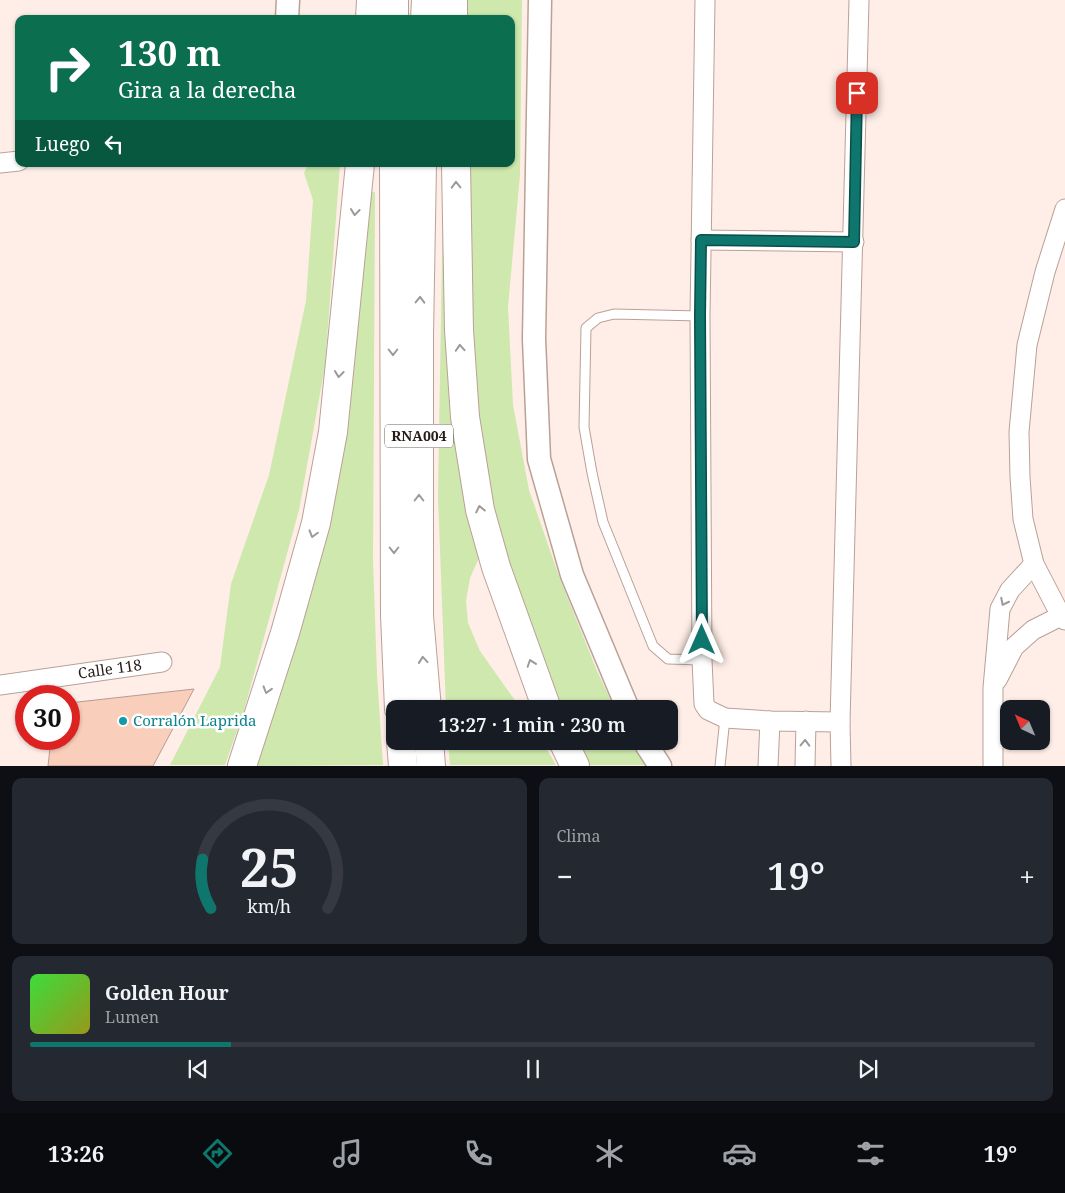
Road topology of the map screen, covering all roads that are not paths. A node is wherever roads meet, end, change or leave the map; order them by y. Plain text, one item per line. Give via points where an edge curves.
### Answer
1 (288, 0) edge
2 (371, 0) edge
3 (394, 0) edge
4 (426, 0) edge
5 (453, 0) edge
6 (540, 0) edge
7 (705, 0) edge
8 (858, 0) edge
9 (287, 15) edge
10 (370, 15) edge
11 (394, 15) edge
12 (425, 15) edge
13 (453, 15) edge
14 (15, 161) edge
15 (0, 163) edge
16 (360, 167) edge
17 (394, 167) edge
18 (422, 167) edge
19 (456, 167) edge
20 (1065, 209) edge
21 (701, 240) junction
22 (854, 242) junction
23 (700, 316) junction
24 (1034, 564) junction
25 (1063, 618) edge
26 (702, 660) junction
27 (162, 662) dead end
28 (0, 685) edge
29 (993, 688) junction
30 (399, 700) edge
31 (426, 700) edge
32 (544, 700) edge
33 (624, 700) edge
34 (725, 718) junction
35 (770, 721) junction
36 (806, 721) junction
37 (840, 722) junction
38 (402, 750) edge
39 (430, 750) edge
40 (568, 750) edge
41 (650, 750) edge
42 (242, 766) edge
43 (403, 766) edge
44 (431, 766) edge
45 (576, 766) edge
46 (660, 766) edge
47 (720, 766) edge
48 (768, 766) edge
49 (804, 766) edge
50 (841, 766) edge
51 (993, 766) edge

1 - 9 street
2 - 10 highway
3 - 11 highway
4 - 12 highway
5 - 13 highway
6 - 33 street via 534,339 539,459 572,574
7 - 21 street
8 - 22 street
14 - 15 street
16 -> 42 highway via 333,432 316,522 285,633
17 -> 30 highway, RNA004 via 394,615
31 -> 18 highway, RNA004 via 419,616
32 -> 19 highway via 496,567 480,510 464,407
20 - 24 street via 1027,345 1019,432 1023,519
21 - 22 street
21 - 23 street
22 - 37 street
23 - 26 street
23 - 26 lane via 614,314 598,318 586,328 584,426 602,522 653,646 668,659
24 - 25 street
24 -> 29 street via 1010,590 1000,609
25 - 29 street via 1033,630 1014,647
26 - 34 street via 704,704 708,710
27 - 28 street, Calle 118
29 - 51 street
34 - 35 street
34 - 47 lane
35 - 36 street
35 - 48 street
36 - 37 street
49 -> 36 street
37 - 50 street
38 - 43 highway
39 - 44 highway
40 - 45 highway
41 - 46 street

